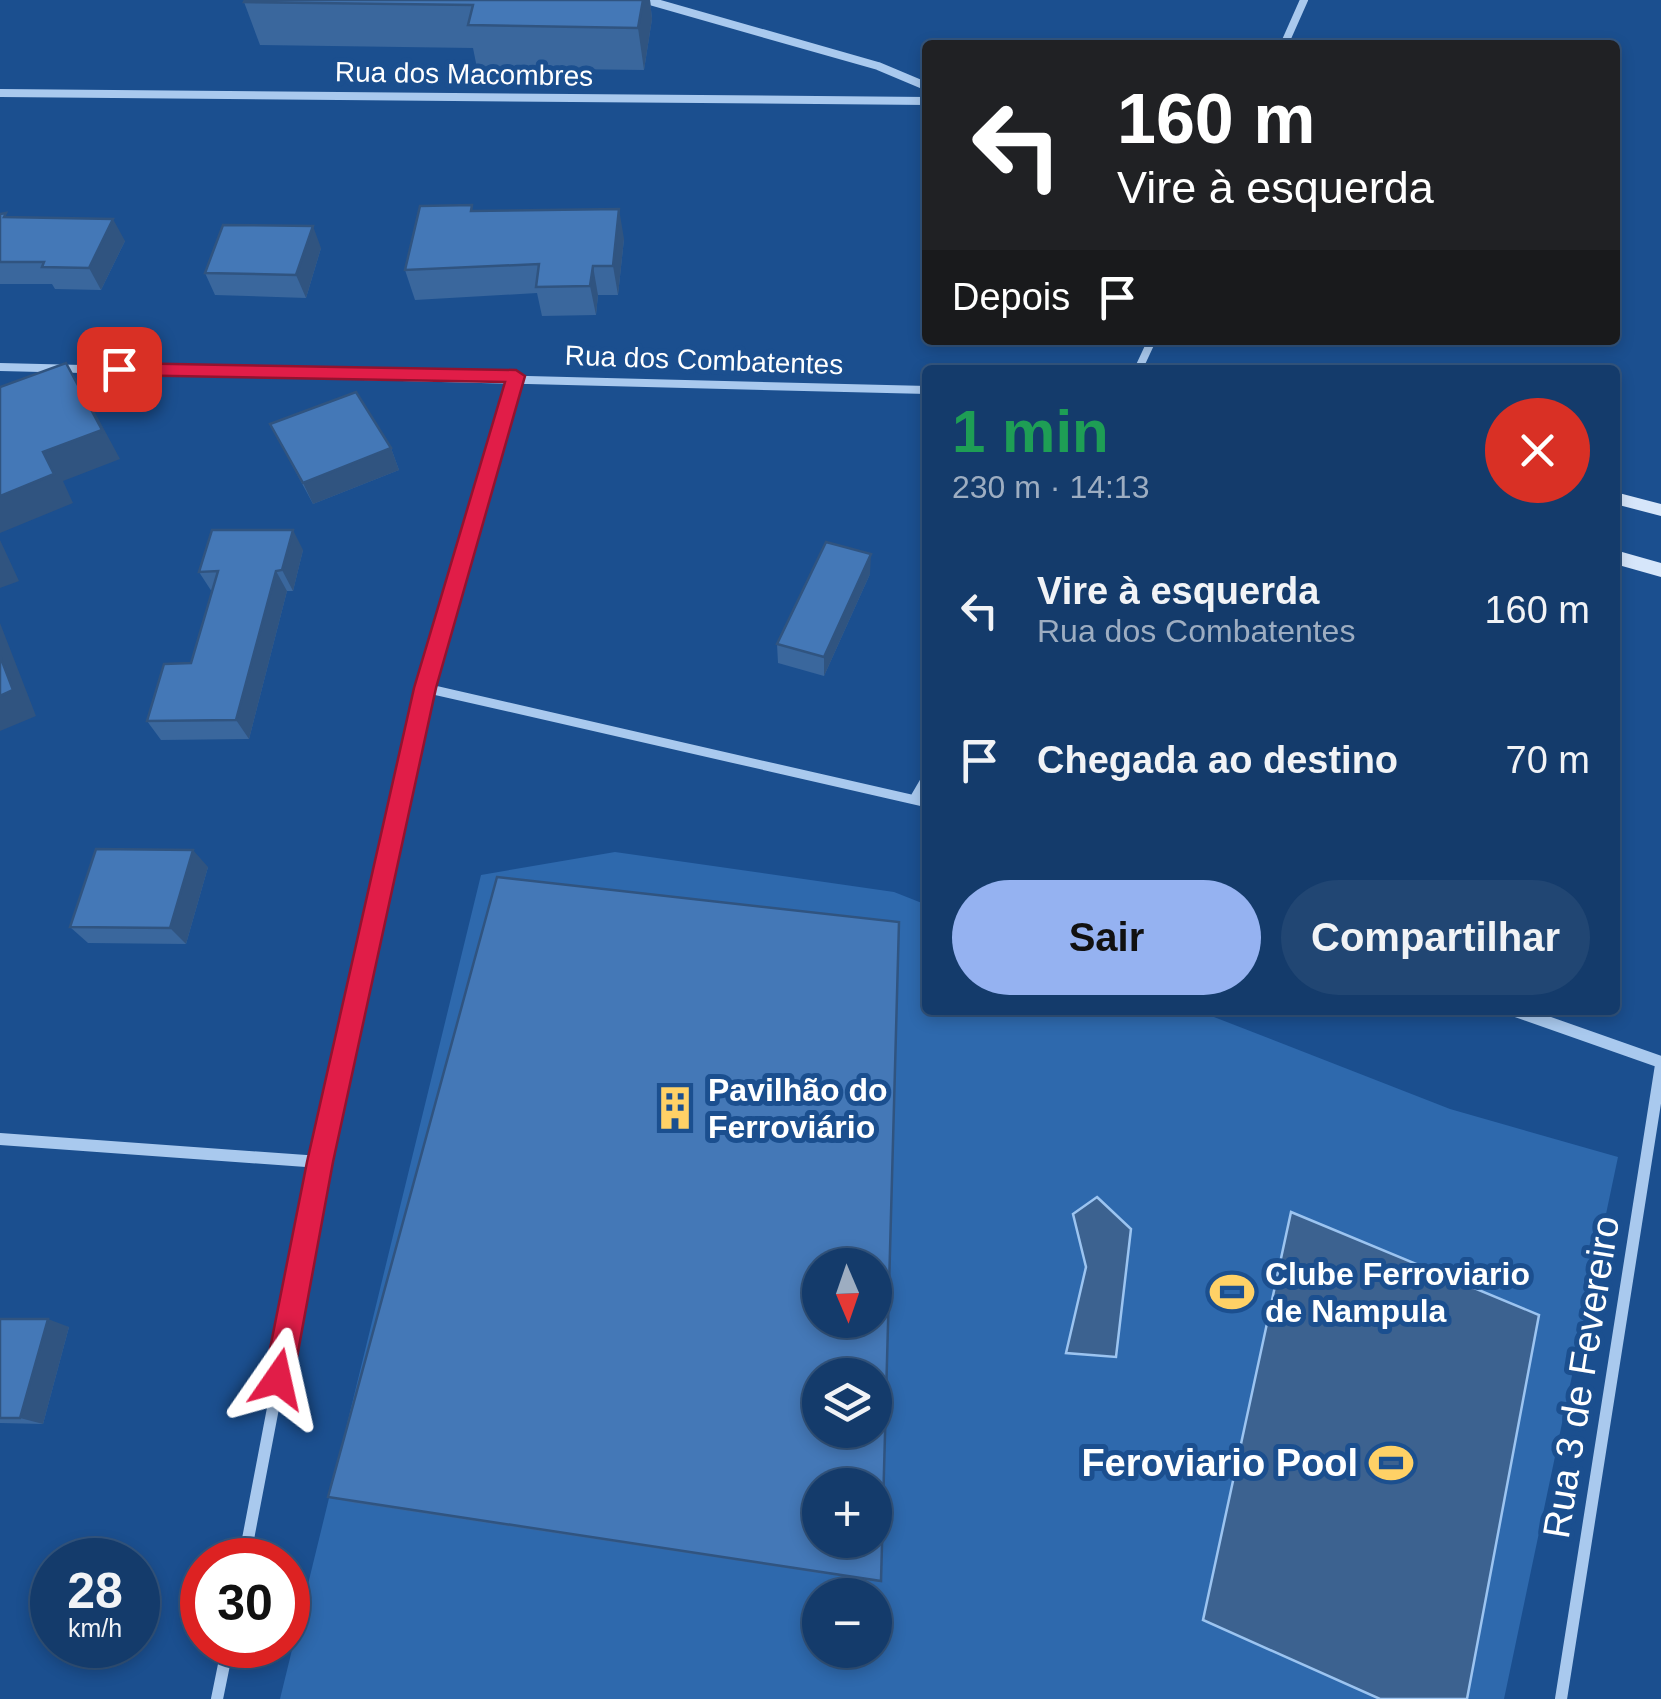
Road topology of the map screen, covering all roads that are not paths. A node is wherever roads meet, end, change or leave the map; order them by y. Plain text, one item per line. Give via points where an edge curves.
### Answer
1 (646, 0) edge
2 (1304, 0) edge
3 (1286, 40) edge
4 (922, 84) edge
5 (0, 92) edge
6 (922, 101) edge
7 (0, 367) edge
8 (516, 376) junction
9 (922, 390) edge
10 (1620, 499) edge
11 (1661, 510) edge
12 (1620, 558) edge
13 (1661, 570) edge
14 (425, 688) junction
15 (922, 785) edge
16 (914, 799) junction
17 (922, 802) edge
18 (1526, 1015) edge
19 (1661, 1064) edge
20 (0, 1139) edge
21 (320, 1162) junction
22 (248, 1538) edge
23 (223, 1668) edge
24 (217, 1699) edge
25 (1561, 1699) edge

1 - 4 street
2 - 3 street
5 - 6 street, Rua dos Macombres
7 - 8 street, Rua dos Combatentes
8 - 9 street, Rua dos Combatentes
8 - 14 street
10 - 11 main road
12 - 13 main road
14 - 16 street
14 - 21 street
15 - 16 street
16 - 17 street
18 - 19 street
19 - 25 street, Rua 3 de Fevereiro
20 - 21 street
21 - 22 street
23 - 24 street

